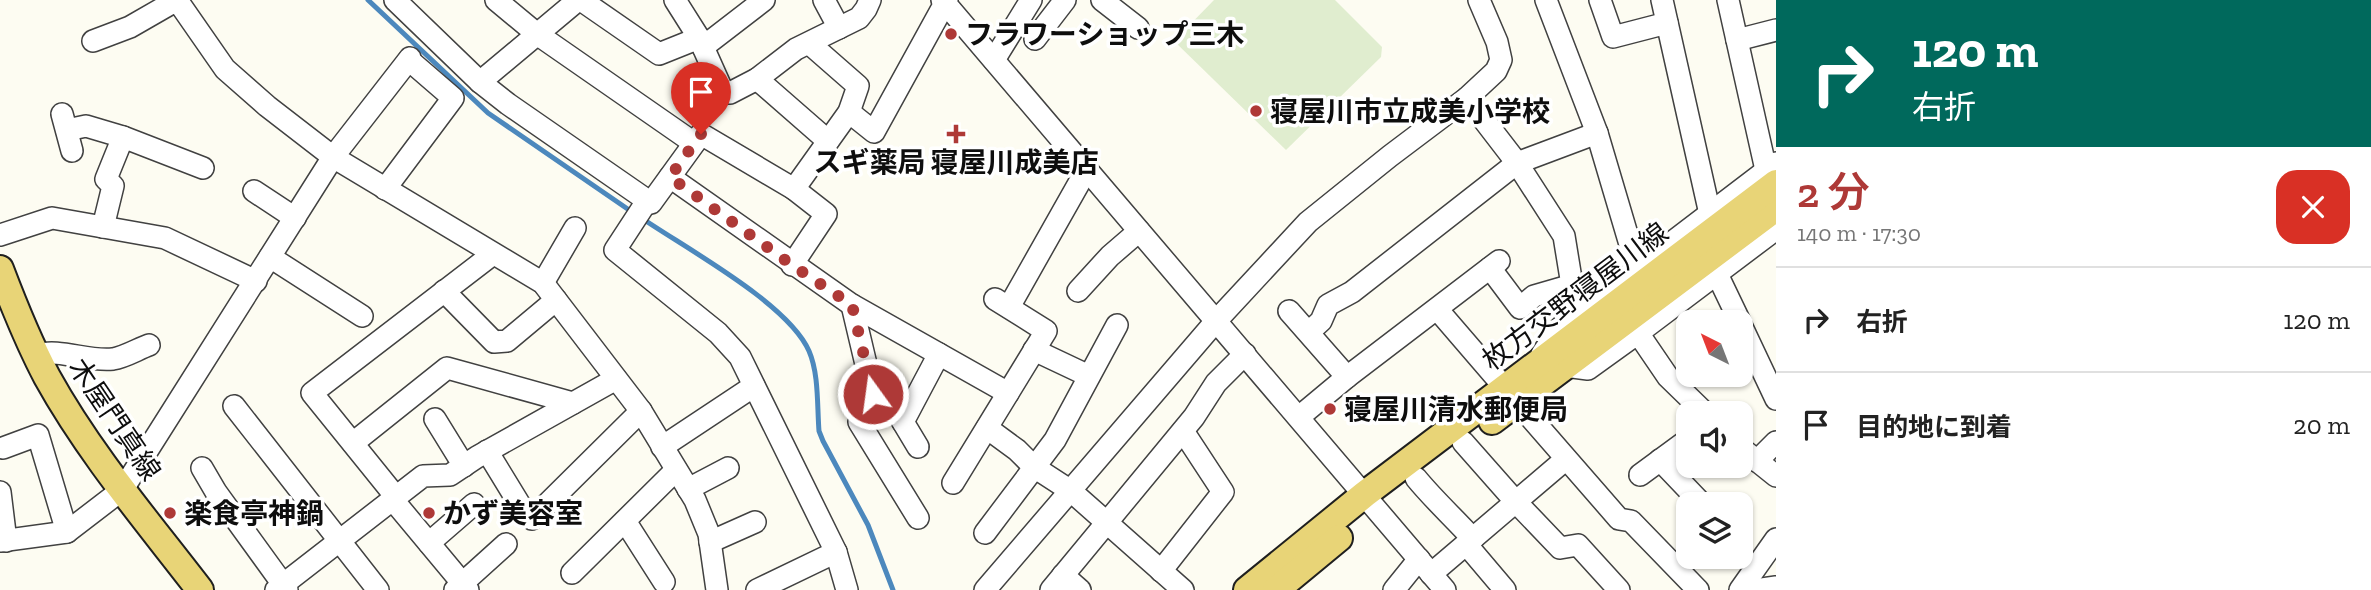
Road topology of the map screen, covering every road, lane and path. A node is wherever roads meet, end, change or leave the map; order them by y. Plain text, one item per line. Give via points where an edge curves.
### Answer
1 (177, 0) edge
2 (395, 0) edge
3 (496, 0) edge
4 (580, 0) edge
5 (676, 0) edge
6 (764, 0) edge
7 (824, 0) edge
8 (870, 0) edge
9 (1031, 0) edge
10 (1065, 0) edge
11 (1102, 0) edge
12 (1479, 0) edge
13 (1546, 0) edge
14 (1600, 0) edge
15 (1662, 0) edge
16 (1728, 0) edge
17 (945, 1) edge
18 (1667, 23) junction
19 (839, 28) junction
20 (1138, 28) dead end
21 (1776, 30) edge
22 (537, 34) junction
23 (1035, 39) dead end
24 (1737, 40) junction
25 (93, 41) dead end
26 (701, 43) junction
27 (810, 44) junction
28 (994, 60) junction
29 (757, 79) junction
30 (480, 82) junction
31 (1467, 98) junction
32 (849, 112) junction
33 (1597, 133) junction
34 (123, 137) junction
35 (828, 141) junction
36 (694, 143) junction
37 (72, 151) dead end
38 (333, 157) junction
39 (1517, 163) junction
40 (203, 168) dead end
41 (1087, 169) junction
42 (1773, 172) edge
43 (670, 177) junction
44 (385, 188) junction
45 (794, 189) junction
46 (254, 191) dead end
47 (646, 202) junction
48 (1710, 214) junction
49 (295, 218) junction
50 (1776, 225) edge
51 (103, 227) junction
52 (575, 228) dead end
53 (1139, 231) junction
54 (0, 236) edge
55 (493, 254) junction
56 (270, 257) junction
57 (792, 265) junction
58 (0, 270) edge
59 (1630, 274) junction
60 (1717, 274) junction
61 (256, 281) junction
62 (543, 283) junction
63 (1572, 285) junction
64 (1078, 290) dead end
65 (444, 291) junction
66 (556, 300) junction
67 (852, 305) junction
68 (1437, 309) junction
69 (1289, 310) dead end
70 (1734, 310) edge
71 (362, 316) dead end
72 (1216, 321) junction
73 (1116, 325) dead end
74 (1309, 332) junction
75 (1638, 333) junction
76 (149, 345) dead end
77 (1034, 350) junction
78 (1754, 353) edge
79 (939, 354) junction
80 (1245, 354) junction
81 (36, 355) junction
82 (1565, 366) junction
83 (1532, 367) junction
84 (1089, 376) junction
85 (1347, 377) junction
86 (616, 379) junction
87 (754, 386) junction
88 (1008, 393) junction
89 (1511, 395) junction
90 (1776, 399) edge
91 (888, 401) junction
92 (1693, 401) edge
93 (573, 403) junction
94 (234, 406) dead end
95 (641, 411) junction
96 (1299, 417) junction
97 (435, 419) dead end
98 (903, 422) junction
99 (987, 428) junction
100 (1183, 431) junction
101 (1463, 442) junction
102 (1776, 442) edge
103 (353, 443) junction
104 (3, 447) dead end
105 (662, 447) junction
106 (918, 447) dead end
107 (1676, 448) edge
108 (487, 451) junction
109 (1753, 452) edge
110 (1753, 457) edge
111 (1566, 460) junction
112 (1660, 460) junction
113 (464, 466) junction
114 (1034, 467) junction
115 (202, 468) dead end
116 (728, 468) dead end
117 (676, 470) junction
118 (1640, 475) dead end
119 (1776, 476) edge
120 (1416, 478) junction
121 (953, 484) dead end
122 (123, 489) junction
123 (688, 489) junction
124 (1071, 491) junction
125 (0, 492) edge
126 (1691, 492) edge
127 (394, 499) junction
128 (1370, 501) junction
129 (1516, 502) junction
130 (474, 504) dead end
131 (918, 518) dead end
132 (625, 521) junction
133 (755, 522) dead end
134 (1105, 523) junction
135 (67, 532) junction
136 (985, 533) dead end
137 (1776, 539) edge
138 (341, 540) junction
139 (3, 541) edge
140 (710, 542) junction
141 (1470, 542) junction
142 (429, 543) junction
143 (506, 544) dead end
144 (836, 552) junction
145 (1161, 571) junction
146 (572, 573) dead end
147 (1432, 574) edge
148 (664, 582) dead end
149 (1057, 583) edge
150 (1776, 587) edge
151 (282, 588) edge
152 (462, 588) edge
153 (764, 588) edge
154 (200, 590) edge
155 (378, 590) edge
156 (718, 590) edge
157 (847, 590) edge
158 (985, 590) edge
159 (1080, 590) edge
160 (1183, 590) edge
161 (1247, 590) edge
162 (1276, 590) edge
163 (1394, 590) edge
164 (1505, 590) edge
165 (1619, 590) edge
166 (1698, 590) edge
167 (1740, 590) edge
168 (1755, 590) edge

1 - 25 street via 130,27
1 - 38 street via 225,69
2 - 30 street
3 - 22 street
4 - 22 street
4 - 26 street via 659,54
5 - 26 street
6 - 26 street
7 - 19 street
8 - 19 street via 859,18
9 - 28 street
10 - 23 street
11 - 20 street
12 - 31 street via 1501,60 1496,71
13 - 33 street
14 - 18 street via 1613,37
15 - 18 street
16 - 24 street
17 - 28 street
17 - 32 street via 874,132
18 - 48 street
19 - 27 street
21 - 24 street
22 - 30 street
22 - 36 street
24 - 42 street
26 - 29 street via 725,89
27 - 29 street via 796,49
27 - 32 street via 858,86
28 - 41 street
29 - 35 street
30 - 47 street
31 - 39 street
31 - 72 street via 1308,222
32 - 35 street
33 - 39 street
33 - 59 street
34 - 37 street via 64,122
34 - 40 street
34 - 51 street via 106,178 113,186
35 - 45 street
36 - 43 street
36 - 45 street via 701,134
38 - 44 street
38 - 44 street via 409,59 453,98
38 - 49 street
39 - 63 street via 1563,236
39 - 74 street via 1352,292 1328,305
41 - 53 street
41 - 77 street via 1002,303 1046,331
42 - 48 street
42 - 83 main road, 枚方交野寝屋川線
43 - 47 street via 651,204
43 - 57 street
44 - 55 street
45 - 57 street via 825,214
46 - 49 street
47 - 87 street via 615,250 718,333 740,357
48 - 59 street
49 - 56 street
50 - 60 street
50 - 82 main road, 枚方交野寝屋川線
51 - 54 street via 52,218
51 - 61 street via 165,238
52 - 62 street
53 - 64 street
53 - 72 street
55 - 62 street
55 - 65 street
56 - 61 street
56 - 71 street
57 - 67 street
58 - 81 main road, 木屋門真線
59 - 63 street
59 - 83 street via 1561,327
60 - 70 street
60 - 75 street
61 - 122 street
62 - 66 street
63 - 68 street via 1534,296 1520,308 1494,265
65 - 66 street via 494,342 507,341
65 - 103 street via 312,393
66 - 86 street
67 - 79 street
67 - 91 street via 873,394
68 - 85 street
68 - 89 street
69 - 74 street
72 - 80 street
72 - 124 street
73 - 84 street
74 - 85 street
75 - 82 street via 1588,369
75 - 92 street via 1668,377
76 - 81 street via 115,359 48,351
77 - 84 street
77 - 88 street
78 - 90 street
79 - 88 street
79 - 98 street
80 - 96 street
80 - 100 street via 1216,383
81 - 122 main road, 木屋門真線 via 63,404
82 - 89 main road, 枚方交野寝屋川線
83 - 89 main road, 枚方交野寝屋川線
84 - 114 street via 1055,440
85 - 96 street
86 - 93 street
86 - 95 street
87 - 105 street
87 - 144 street
88 - 99 street
89 - 101 main road, 枚方交野寝屋川線
89 - 111 street
89 - 128 main road, 枚方交野寝屋川線
91 - 98 street
91 - 131 street via 859,422
93 - 103 street via 447,368
93 - 108 street
94 - 138 street
95 - 105 street
95 - 108 street via 531,519
96 - 128 street
97 - 113 street
98 - 106 street
99 - 114 street
99 - 121 street
100 - 134 street
100 - 145 street via 1223,492
101 - 120 main road, 枚方交野寝屋川線
101 - 129 street
102 - 109 street
103 - 127 street
104 - 135 street via 38,435
105 - 117 street
107 - 112 street
108 - 113 street
110 - 119 street
111 - 129 street
111 - 166 street via 1619,519 1631,521
112 - 118 street
112 - 126 street
113 - 127 street via 450,475 423,476
114 - 124 street
114 - 136 street
115 - 151 street
116 - 123 street
117 - 123 street
117 - 132 street
120 - 128 main road, 枚方交野寝屋川線
120 - 141 street
122 - 135 street
122 - 154 main road, 木屋門真線
123 - 140 street
124 - 134 street
124 - 158 street
125 - 139 street
127 - 138 street
127 - 142 street
128 - 147 street
128 - 161 main road, 枚方交野寝屋川線
128 - 162 main road, 枚方交野寝屋川線
129 - 141 street
129 - 165 street
130 - 142 street
132 - 146 street
132 - 148 street
133 - 140 street
134 - 145 street
134 - 149 street
135 - 139 street
137 - 167 street
138 - 151 street
138 - 155 street
140 - 156 street
141 - 147 street
141 - 164 street
142 - 152 street
143 - 152 street
144 - 153 street
144 - 157 street
145 - 160 street
147 - 163 street
149 - 159 street
150 - 168 street

